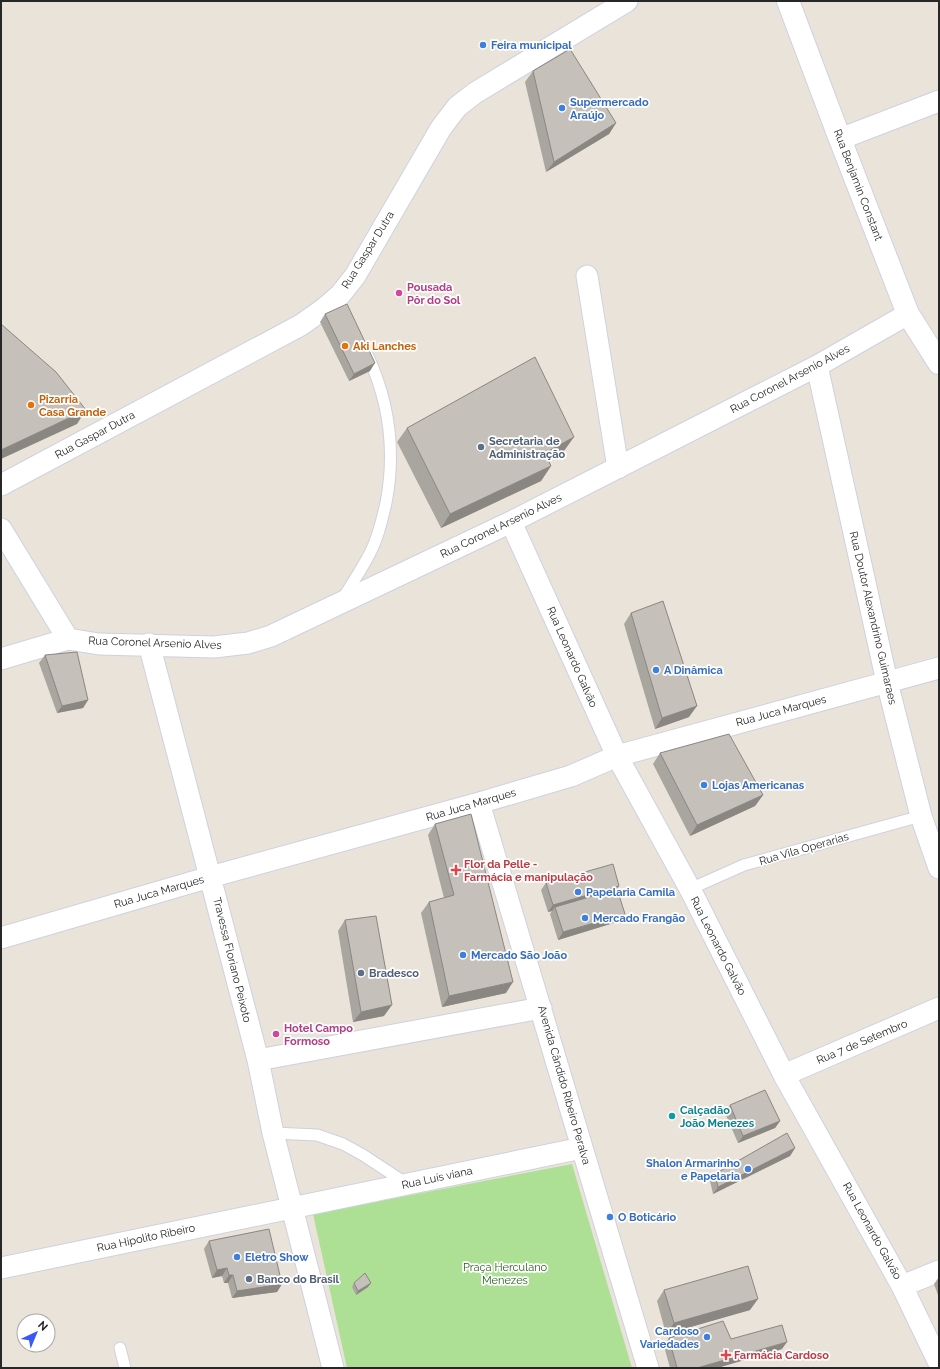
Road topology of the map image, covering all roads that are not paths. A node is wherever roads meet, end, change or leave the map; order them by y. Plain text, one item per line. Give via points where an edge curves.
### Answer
1 (627, 1) edge
2 (788, 1) edge
3 (939, 101) edge
4 (840, 139) junction
5 (588, 276) dead end
6 (908, 314) junction
7 (361, 343) edge
8 (939, 363) edge
9 (817, 366) junction
10 (618, 468) junction
11 (1, 485) edge
12 (512, 522) junction
13 (1, 529) edge
14 (338, 605) junction
15 (68, 638) junction
16 (149, 644) junction
17 (1, 659) edge
18 (939, 668) edge
19 (887, 682) junction
20 (617, 756) junction
21 (479, 803) junction
22 (921, 816) junction
23 (939, 868) edge
24 (210, 877) junction
25 (690, 889) junction
26 (1, 938) edge
27 (541, 1008) junction
28 (939, 1008) edge
29 (258, 1060) junction
30 (784, 1075) junction
31 (273, 1133) junction
32 (582, 1148) junction
33 (407, 1185) junction
34 (291, 1207) junction
35 (1, 1268) edge
36 (939, 1271) edge
37 (902, 1286) junction
38 (120, 1348) dead end
39 (939, 1363) edge
40 (126, 1368) edge
41 (333, 1368) edge
42 (648, 1368) edge

1 - 11 street, Rua Gaspar Dutra via 456,107 441,128 341,299 301,325
2 - 4 street, Rua Benjamin Constant
3 - 4 street
4 - 6 street, Rua Benjamin Constant
5 - 10 street
6 - 8 street, Rua Benjamin Constant
6 - 9 street, Rua Coronel Arsenio Alves
7 - 14 lane via 374,369 389,421 390,482 382,523 371,553
9 - 10 street, Rua Coronel Arsenio Alves
9 - 19 street, Rua Doutor Alexandrino Guimaraes
10 - 12 street, Rua Coronel Arsenio Alves
12 - 14 street, Rua Coronel Arsenio Alves
12 - 20 street, Rua Leonardo Galvão
13 - 15 street
14 - 16 street, Rua Coronel Arsenio Alves via 271,636 248,642 214,647
15 - 16 street, Rua Coronel Arsenio Alves via 99,644
15 - 17 street
16 - 24 street, Travessa Floriano Peixoto
18 - 19 street, Rua Juca Marques
19 - 20 street, Rua Juca Marques
19 - 22 street, Rua Doutor Alexandrino Guimaraes
20 - 21 street, Rua Juca Marques via 571,776
20 - 25 street, Rua Leonardo Galvão
21 - 24 street, Rua Juca Marques
21 - 27 street, Avenida Cândido Ribeiro Peralva
22 - 23 street, Rua Doutor Alexandrino Guimaraes
22 - 25 lane, Rua Vila Operarias via 744,865
24 - 26 street, Rua Juca Marques
24 - 29 street, Travessa Floriano Peixoto
25 - 30 street, Rua Leonardo Galvão
27 - 29 street
27 - 32 street, Avenida Cândido Ribeiro Peralva
28 - 30 street, Rua 7 de Setembro
29 - 31 street, Travessa Floriano Peixoto
30 - 37 street, Rua Leonardo Galvão
31 - 33 lane via 317,1135 343,1144
31 - 34 street, Travessa Floriano Peixoto
32 - 33 street, Rua Luís viana
32 - 42 street, Avenida Cândido Ribeiro Peralva
33 - 34 street, Rua Luís viana
34 - 35 street, Rua Hipolito Ribeiro
34 - 41 street, Travessa Floriano Peixoto
36 - 37 street
37 - 39 street, Rua Leonardo Galvão
38 - 40 lane

